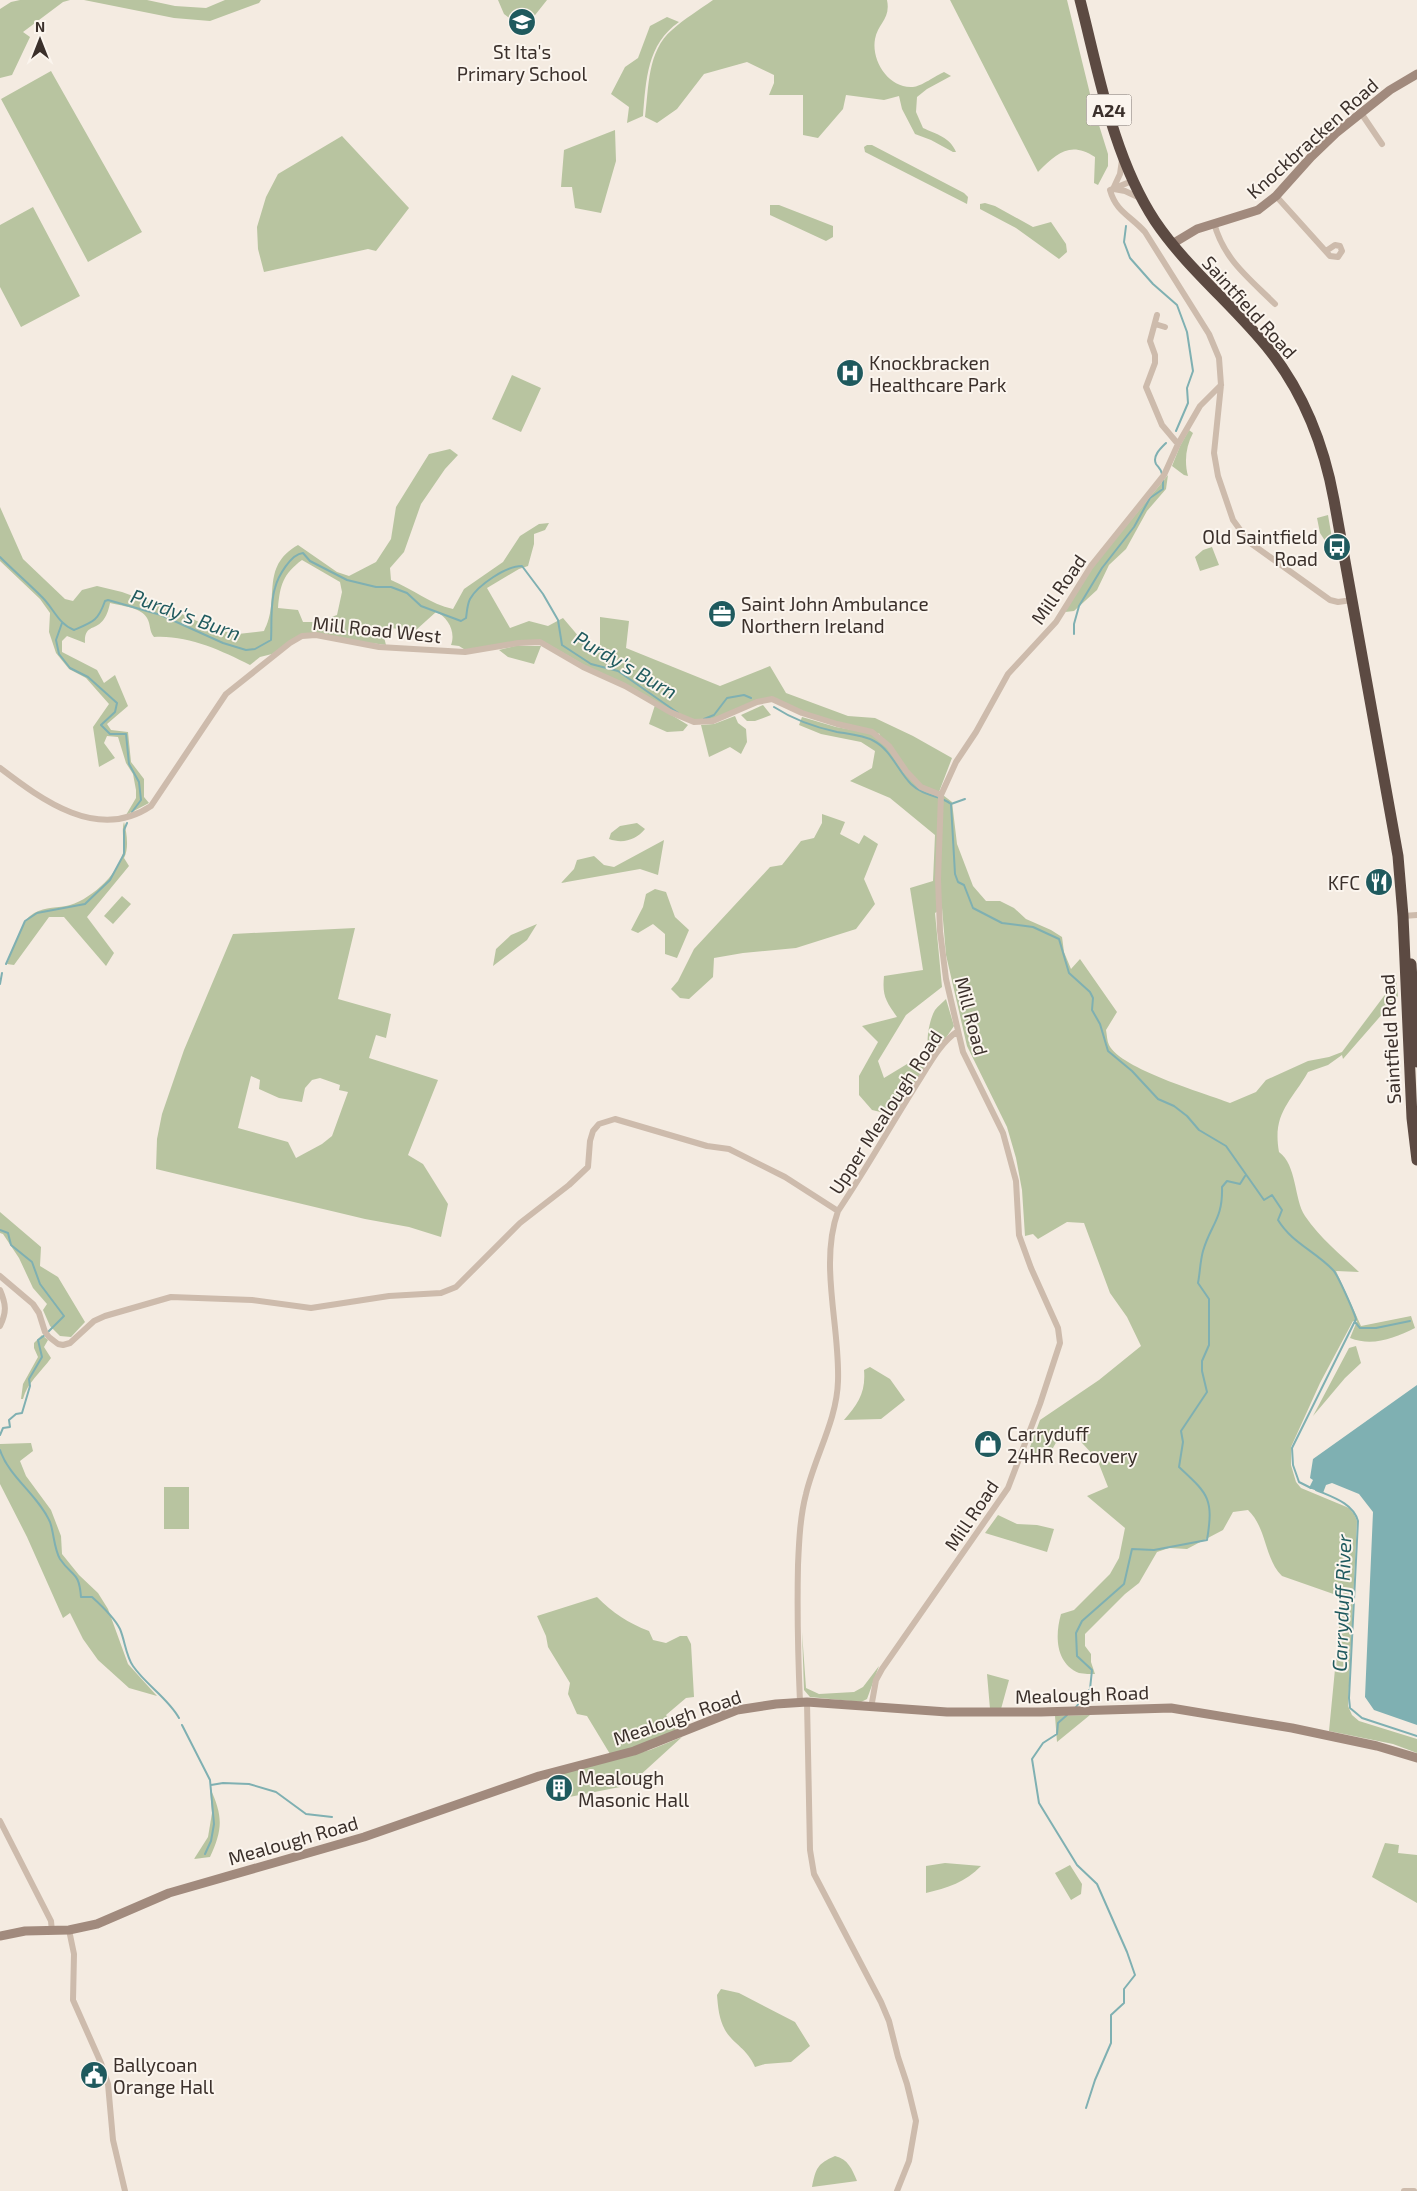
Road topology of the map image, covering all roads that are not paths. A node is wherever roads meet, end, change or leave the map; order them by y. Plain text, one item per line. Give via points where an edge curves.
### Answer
1 (1080, 0) edge
2 (1417, 74) edge
3 (1360, 113) junction
4 (1382, 144) dead end
5 (1121, 152) junction
6 (1132, 181) junction
7 (1111, 190) junction
8 (1276, 196) junction
9 (1141, 198) junction
10 (1214, 223) junction
11 (1172, 244) junction
12 (1326, 251) dead end
13 (1275, 304) dead end
14 (1157, 314) dead end
15 (1155, 324) junction
16 (1165, 327) dead end
17 (1221, 385) junction
18 (1178, 444) junction
19 (1352, 600) junction
20 (0, 768) edge
21 (941, 795) junction
22 (1417, 915) edge
23 (1403, 916) junction
24 (958, 1031) junction
25 (1413, 1060) edge
26 (1417, 1160) edge
27 (838, 1211) junction
28 (0, 1276) edge
29 (0, 1290) edge
30 (0, 1326) edge
31 (804, 1702) junction
32 (871, 1708) junction
33 (1417, 1758) edge
34 (0, 1821) edge
35 (69, 1930) junction
36 (52, 1931) junction
37 (0, 1936) edge
38 (125, 2191) edge
39 (897, 2191) edge
40 (1404, 2191) edge
41 (1414, 2191) edge

1 - 5 highway, Saintfield Road / A24
2 - 3 street, Knockbracken Road
3 - 4 street
3 - 8 street, Knockbracken Road via 1311,156
5 - 6 highway, Saintfield Road / A24
5 - 7 street via 1120,174
6 - 7 street
6 - 9 highway, Saintfield Road / A24
7 - 9 street via 1125,191
7 - 17 street via 1116,206 1145,232 1209,334 1219,358
8 - 10 street, Knockbracken Road via 1249,214
8 - 12 street
9 - 11 highway, Saintfield Road / A24
10 - 11 street, Knockbracken Road
10 - 13 street via 1229,257
11 - 19 highway, Saintfield Road / A24 via 1270,350 1302,400 1317,432 1327,465
14 - 15 street
15 - 16 street
15 - 18 street via 1150,341 1155,363 1146,390 1162,425
17 - 18 street, Mill Road via 1200,406
17 - 19 street via 1214,444 1216,464 1229,510 1238,528 1249,542 1330,600
18 - 21 street, Mill Road via 1168,468 1091,566 1056,622 1008,674 956,762
19 - 23 highway, Saintfield Road / A24 via 1398,856
20 - 21 street, Mill Road West via 39,797 94,820 105,822 137,816 150,806 226,694 290,643 302,636 316,635 379,647 456,652 540,642 694,722 713,721 757,702 777,700 811,716 872,732 889,746 921,787
21 - 24 street, Mill Road via 940,940
22 - 23 street
23 - 25 highway, Saintfield Road / A24
23 - 25 highway, Saintfield Road / A24 via 1408,925 1413,986 1409,990
24 - 27 street, Upper Mealough Road via 930,1064
24 - 32 street, Mill Road via 969,1066 1003,1133 1016,1181 1019,1235 1058,1328 1060,1343 1008,1488 882,1669
25 - 26 highway, Saintfield Road / A24
27 - 28 street, Upper Mealough Road via 785,1177 729,1149 707,1146 621,1120 609,1120 592,1131 588,1167 520,1223 449,1291 311,1308 252,1300 171,1297 94,1321 70,1343 63,1345 47,1334 33,1304
27 - 31 street, Upper Mealough Road via 830,1249 838,1381 829,1426 806,1494 801,1526 798,1585
29 - 30 street via 6,1310
31 - 32 street, Mealough Road
31 - 35 street, Mealough Road via 737,1710 634,1751 538,1776 364,1837 197,1884 150,1900 103,1922
31 - 39 street, Upper Mealough Road via 810,1850 814,1874 889,2020 916,2121 909,2161
32 - 33 street, Mealough Road via 947,1712 1189,1710 1292,1728
34 - 36 street via 51,1921
35 - 36 street, Mealough Road
35 - 38 street via 74,1954 73,2000 108,2084 113,2140
36 - 37 street, Mealough Road via 25,1931
40 - 41 street

